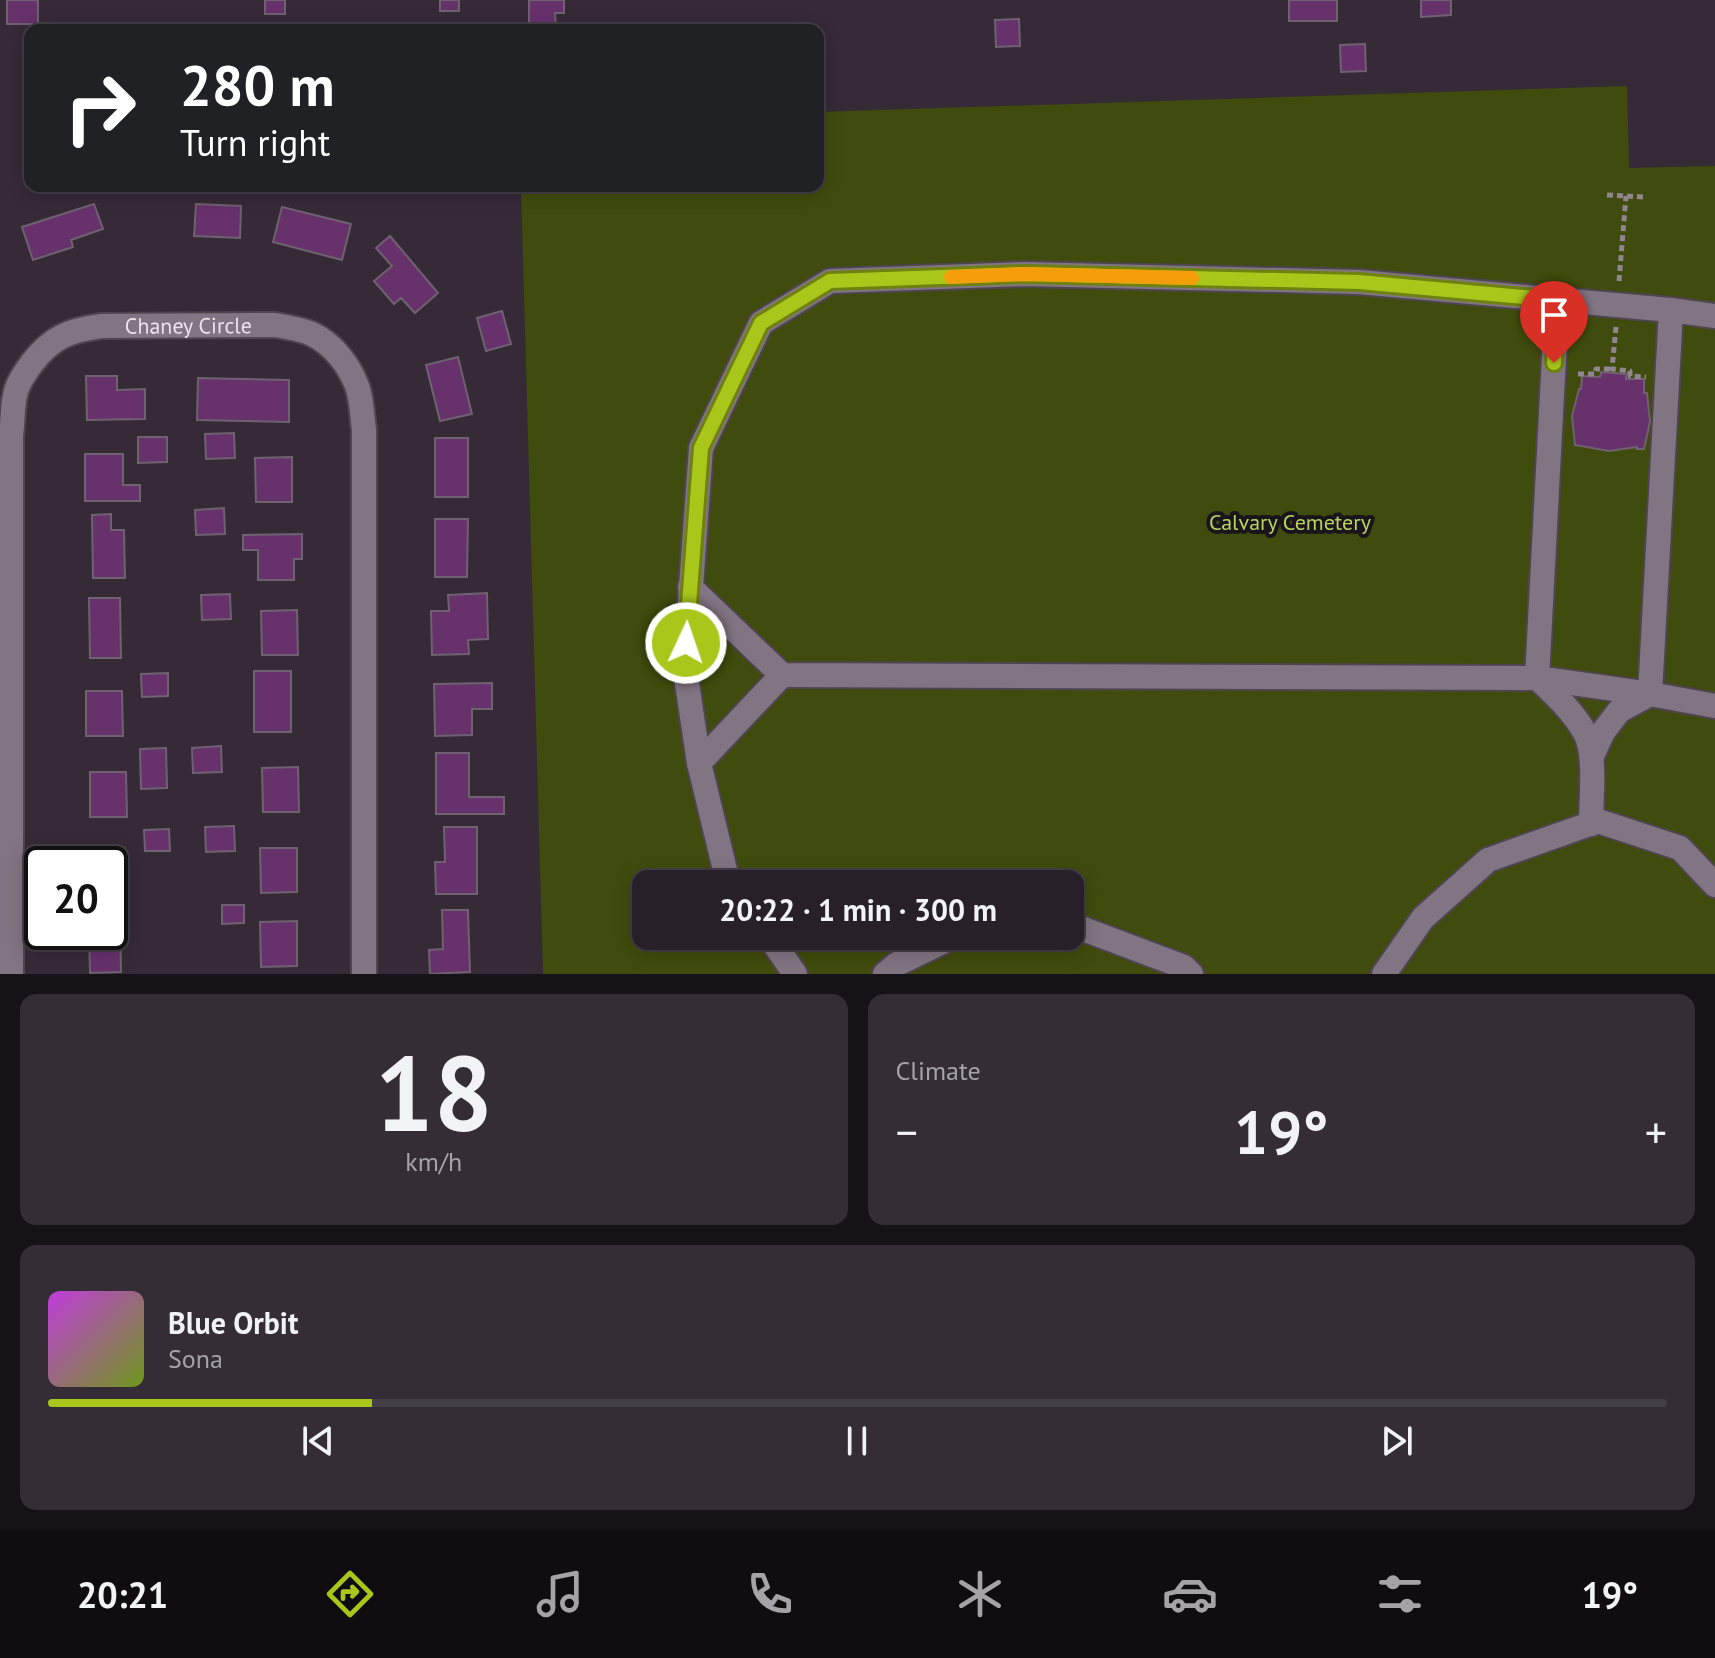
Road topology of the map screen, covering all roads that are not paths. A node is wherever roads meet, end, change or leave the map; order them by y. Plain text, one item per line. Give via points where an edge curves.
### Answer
1 (1557, 300) junction
2 (1671, 310) junction
3 (1715, 316) edge
4 (690, 587) junction
5 (782, 675) junction
6 (1537, 678) junction
7 (1650, 694) junction
8 (1715, 706) edge
9 (1592, 756) junction
10 (699, 763) junction
11 (1591, 824) junction
12 (725, 870) edge
13 (1715, 885) edge
14 (1084, 929) edge
15 (779, 950) edge
16 (926, 950) edge
17 (11, 974) edge
18 (364, 974) edge
19 (795, 974) edge
20 (885, 974) edge
21 (1191, 974) edge
22 (1384, 974) edge

1 - 2 street
1 - 4 street via 1359,282 1025,274 830,281 761,323 701,448
1 - 6 street
2 - 3 street
2 - 7 street
4 - 5 street
4 - 10 street via 685,670
5 - 6 street
5 - 10 street
6 - 7 street
6 - 9 street via 1571,711 1588,737
7 - 8 street
7 - 9 street via 1619,711
9 - 11 street
10 - 12 street
11 - 13 street via 1598,821 1680,848
11 - 22 street via 1488,860 1423,918
14 - 21 street
15 - 19 street
16 - 20 street
17 - 18 street, Chaney Circle via 11,435 16,391 41,351 79,329 194,325 275,325 314,335 339,353 357,386 364,430

